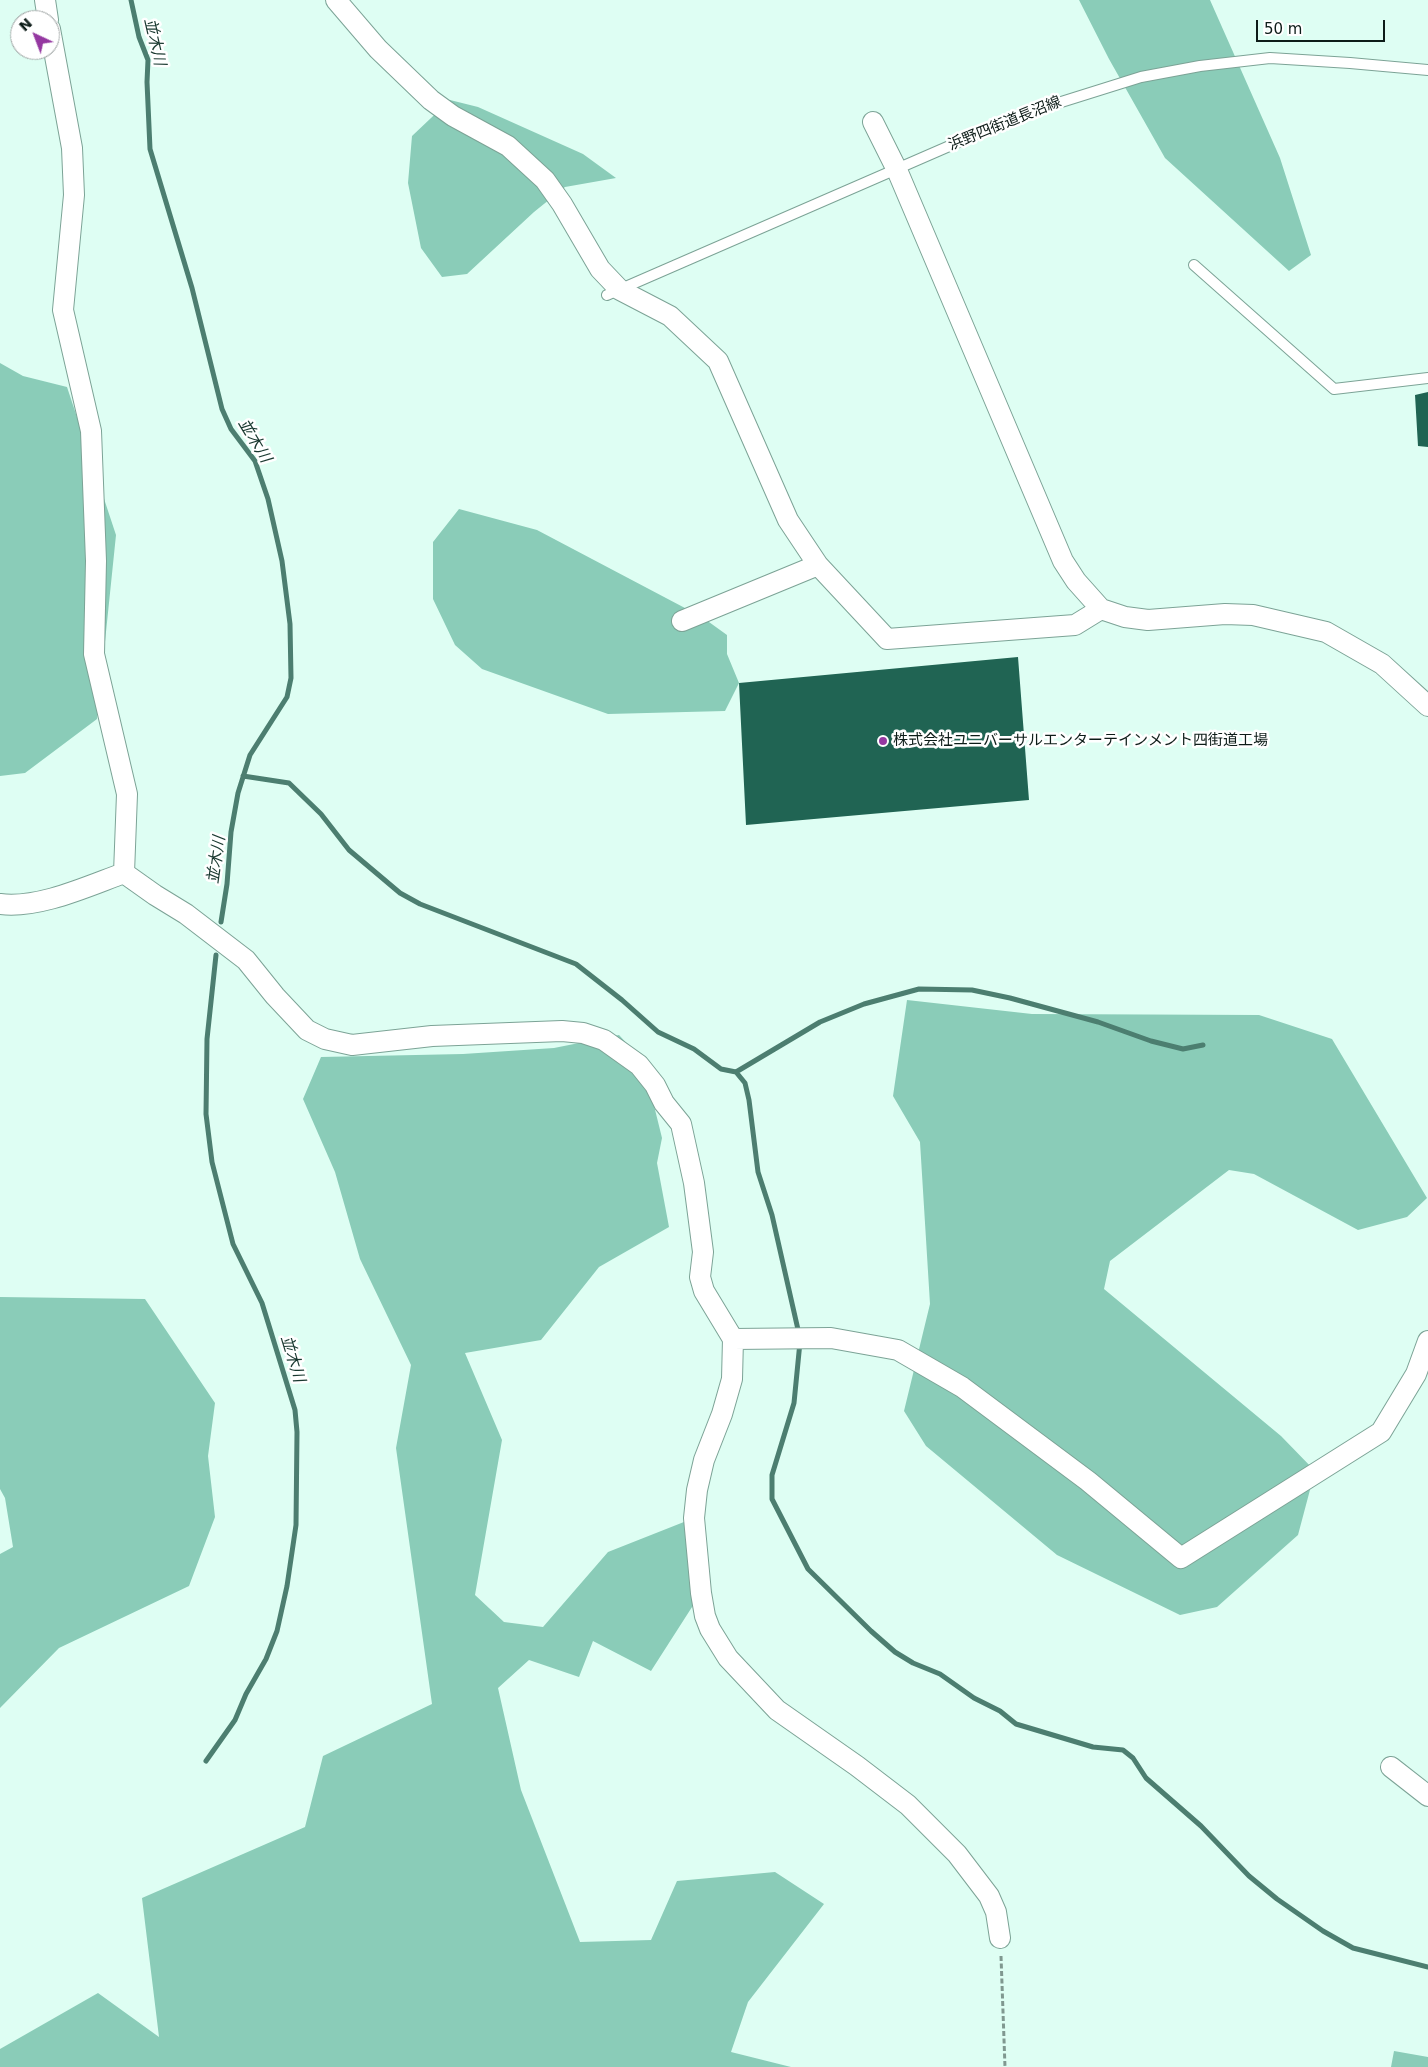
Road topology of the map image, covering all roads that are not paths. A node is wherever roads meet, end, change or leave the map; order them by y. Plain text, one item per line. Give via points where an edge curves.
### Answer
1 (336, 0) edge
2 (56, 60) edge
3 (1428, 70) edge
4 (873, 122) dead end
5 (897, 170) junction
6 (1194, 265) dead end
7 (614, 292) junction
8 (1428, 378) edge
9 (818, 565) junction
10 (1101, 610) junction
11 (682, 621) dead end
12 (1428, 706) edge
13 (124, 873) junction
14 (0, 904) edge
15 (733, 1339) junction
16 (1428, 1341) edge
17 (1391, 1767) dead end
18 (1428, 1796) edge
19 (1000, 1938) road end

1 - 7 street via 378,49 431,100 508,146 539,174 562,204
2 - 13 street via 72,148 74,195 62,310 91,431 96,561 94,654 127,794
3 - 5 lane, 浜野四街道長沼線 via 1270,58 1141,77 1023,114
4 - 5 street
5 - 7 lane, 浜野四街道長沼線
5 - 10 street via 1063,561
6 - 8 lane via 1334,389
7 - 9 street via 670,316 718,361 788,520
9 - 10 street via 887,639 1075,625
9 - 11 street
10 - 12 street via 1148,620 1253,615 1326,632 1382,664
13 - 14 street via 49,900
13 - 15 street via 186,914 246,960 307,1030 325,1039 352,1045 432,1036 562,1031 604,1040 639,1065 681,1124 704,1252 700,1277 704,1291
15 - 16 street via 831,1338 898,1350 962,1387 1088,1481 1181,1558 1381,1432 1416,1374
15 - 19 street via 732,1379 704,1460 695,1508 701,1593 710,1628 728,1658 777,1710 908,1805 957,1854 989,1896 996,1912
17 - 18 street

